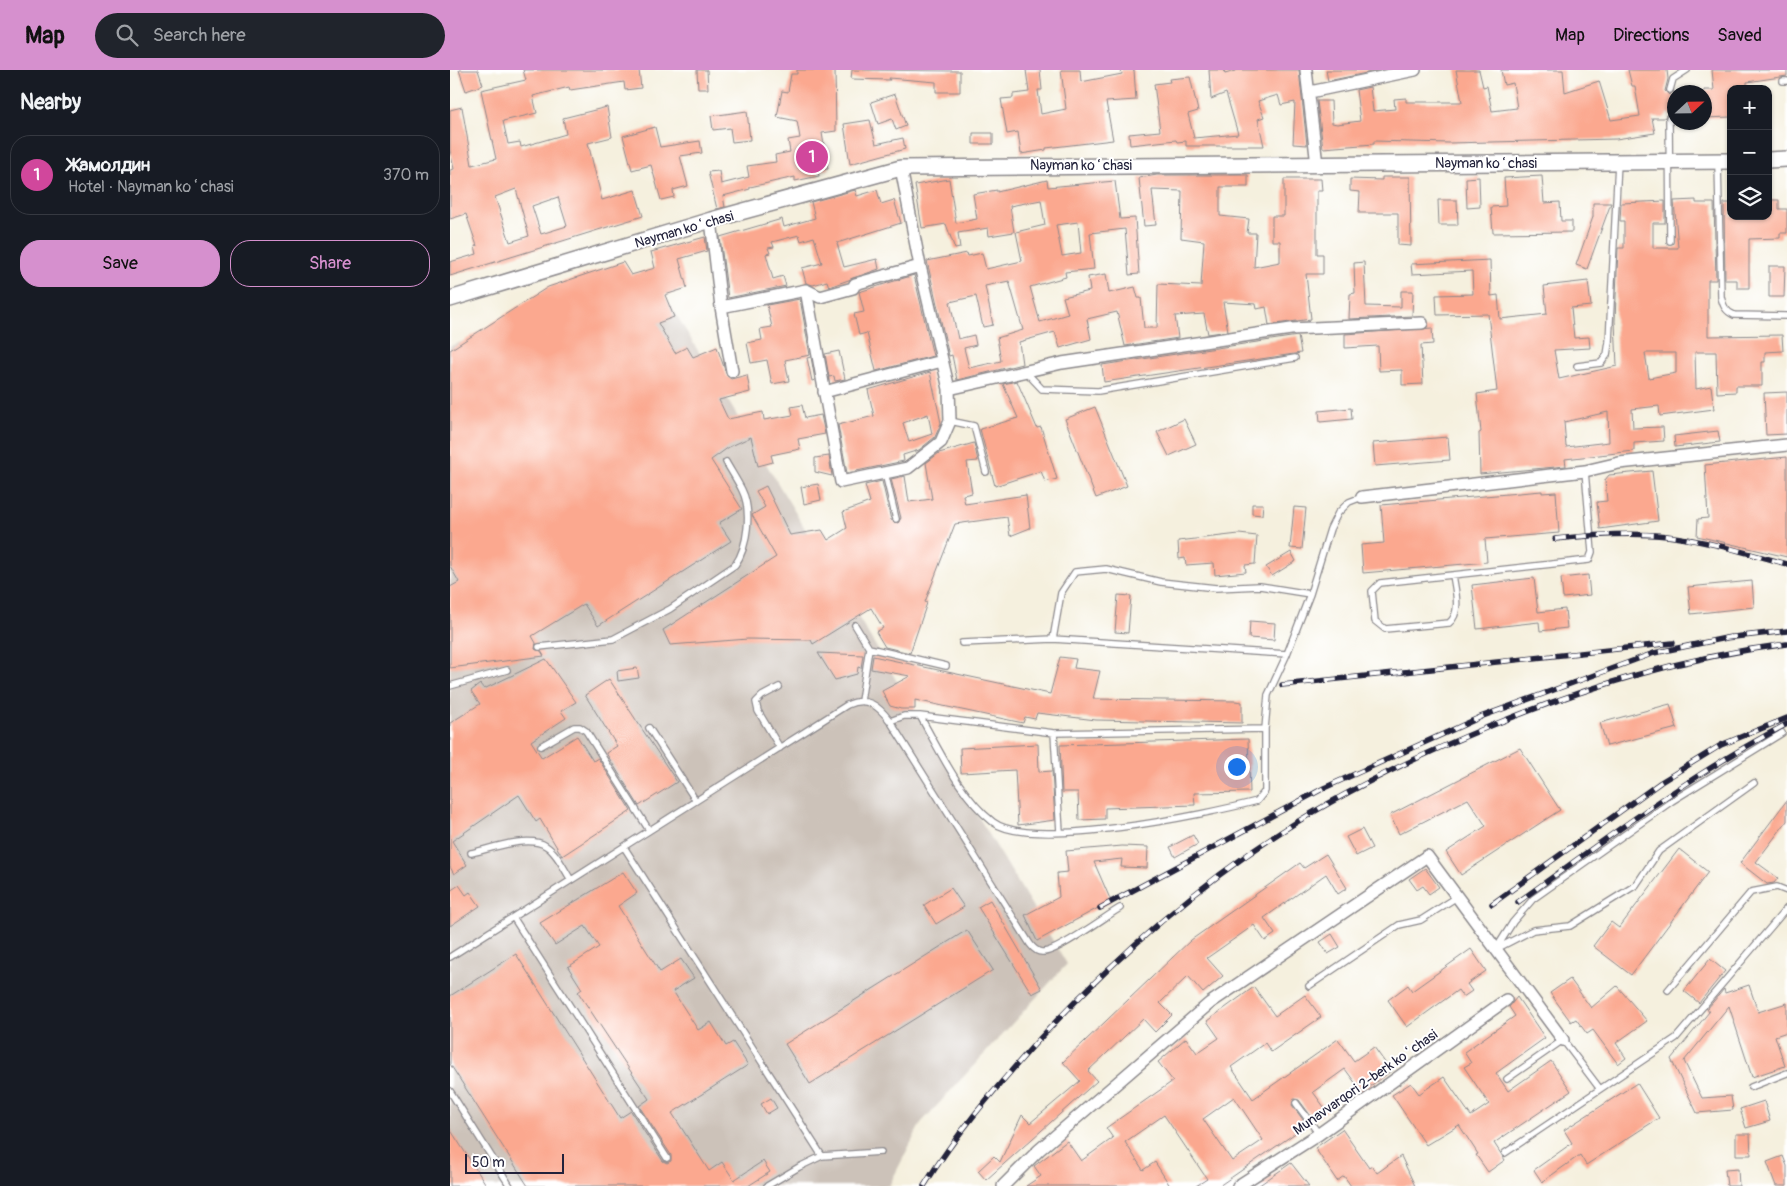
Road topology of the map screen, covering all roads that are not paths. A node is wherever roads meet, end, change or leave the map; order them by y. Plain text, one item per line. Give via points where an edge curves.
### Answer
1 (1306, 70) edge
2 (1415, 70) edge
3 (1687, 70) edge
4 (1671, 85) edge
5 (1310, 92) junction
6 (1668, 130) edge
7 (1787, 159) edge
8 (1772, 160) edge
9 (1618, 162) junction
10 (1669, 162) junction
11 (1724, 162) edge
12 (1317, 164) junction
13 (901, 168) junction
14 (712, 220) junction
15 (1670, 241) dead end
16 (920, 266) junction
17 (806, 290) junction
18 (450, 299) edge
19 (721, 308) junction
20 (1787, 316) edge
21 (1422, 323) dead end
22 (1295, 358) dead end
23 (942, 361) junction
24 (1577, 366) dead end
25 (732, 371) dead end
26 (1026, 372) junction
27 (949, 389) junction
28 (824, 392) junction
29 (950, 421) junction
30 (1787, 444) edge
31 (726, 462) dead end
32 (1585, 471) junction
33 (986, 472) dead end
34 (886, 473) junction
35 (1362, 497) joint
36 (896, 520) dead end
37 (1453, 575) junction
38 (1310, 594) junction
39 (855, 625) dead end
40 (1053, 639) junction
41 (962, 643) dead end
42 (539, 648) dead end
43 (869, 648) junction
44 (1287, 654) junction
45 (946, 666) dead end
46 (507, 670) dead end
47 (450, 686) edge
48 (779, 687) dead end
49 (861, 701) junction
50 (920, 716) junction
51 (890, 721) junction
52 (649, 728) dead end
53 (1265, 729) junction
54 (1054, 733) junction
55 (1782, 733) dead end
56 (541, 746) dead end
57 (780, 748) junction
58 (1754, 783) dead end
59 (696, 801) junction
60 (649, 830) junction
61 (1060, 832) junction
62 (624, 847) junction
63 (471, 853) dead end
64 (571, 880) junction
65 (1787, 892) edge
66 (1458, 897) junction
67 (1120, 908) dead end
68 (1787, 908) edge
69 (513, 918) junction
70 (1496, 949) junction
71 (450, 957) edge
72 (1309, 986) dead end
73 (1668, 990) dead end
74 (1506, 1000) dead end
75 (1564, 1040) junction
76 (1787, 1073) edge
77 (1507, 1079) dead end
78 (1752, 1087) dead end
79 (1600, 1089) junction
80 (450, 1091) edge
81 (1296, 1103) dead end
82 (1319, 1134) junction
83 (881, 1152) dead end
84 (1505, 1153) dead end
85 (822, 1156) junction
86 (667, 1158) dead end
87 (510, 1186) edge
88 (768, 1186) edge
89 (1003, 1186) edge
90 (1238, 1186) edge

1 - 5 street
2 - 5 street
3 - 4 lane via 1673,79
5 - 12 street
6 - 10 lane
7 - 8 main road
9 - 10 main road, Nayman koʻchasi
9 - 12 main road, Nayman koʻchasi
9 - 24 lane via 1607,355 1601,363
10 - 11 main road, Nayman koʻchasi
10 - 15 lane
11 - 20 lane via 1721,297 1724,306 1734,315
12 - 13 main road, Nayman koʻchasi
13 - 14 main road, Nayman koʻchasi
13 - 16 street
14 - 18 main road, Nayman koʻchasi
14 - 19 street
16 - 17 street via 820,297
16 - 23 street
17 - 19 street
17 - 28 street
19 - 25 street
21 - 26 street via 1291,329 1062,363
22 - 26 lane via 1098,391 1042,389
23 - 27 street
23 - 28 street
26 - 27 street
27 - 29 street
28 - 34 street via 841,482
29 - 33 lane via 974,426
29 - 34 street via 941,442 908,468
30 - 32 street via 1619,463
31 - 42 lane via 746,503 745,543 735,565 670,609 612,639
32 - 35 street
32 - 37 lane via 1592,552 1589,560
34 - 36 lane
35 - 38 lane via 1349,502 1338,513
37 - 37 lane via 1375,586 1372,600 1375,621 1385,629 1449,623 1456,610
38 - 40 lane via 1260,586 1216,588 1160,582 1106,570 1075,572 1061,593
38 - 44 lane
39 - 43 lane
40 - 41 lane
40 - 44 lane
43 - 45 lane
43 - 49 lane
44 - 53 lane via 1268,695
46 - 47 lane
48 - 57 lane via 756,702 758,712
49 - 51 lane via 876,705
49 - 57 lane via 847,705
50 - 51 lane via 904,716
50 - 54 lane
50 - 61 lane via 954,775 972,801 993,822 1009,830
51 - 67 lane via 1036,951 1043,953 1058,947
52 - 59 lane
53 - 54 lane
53 - 61 lane via 1265,792 1257,801 1116,829
54 - 61 lane
55 - 70 lane via 1672,801 1533,899
56 - 60 lane via 574,727 586,731
57 - 59 lane
58 - 70 lane via 1659,850 1636,885 1570,926 1533,930
59 - 60 lane
60 - 62 lane
62 - 64 lane
62 - 85 lane
63 - 64 lane via 528,841 539,842 553,853
64 - 69 lane
65 - 73 lane via 1777,887 1751,892
66 - 70 street
66 - 72 lane via 1421,920 1399,926
66 - 89 street via 1427,856 1210,1004 1039,1150
68 - 79 lane via 1676,1038
69 - 71 lane
69 - 86 lane
70 - 75 street
74 - 82 street, Munavvarqori 2-berk koʻchasi
75 - 77 lane
75 - 79 lane
76 - 78 lane
79 - 84 lane
80 - 87 lane
81 - 82 lane
82 - 90 street, Munavvarqori 2-berk koʻchasi
83 - 85 lane
85 - 88 lane

